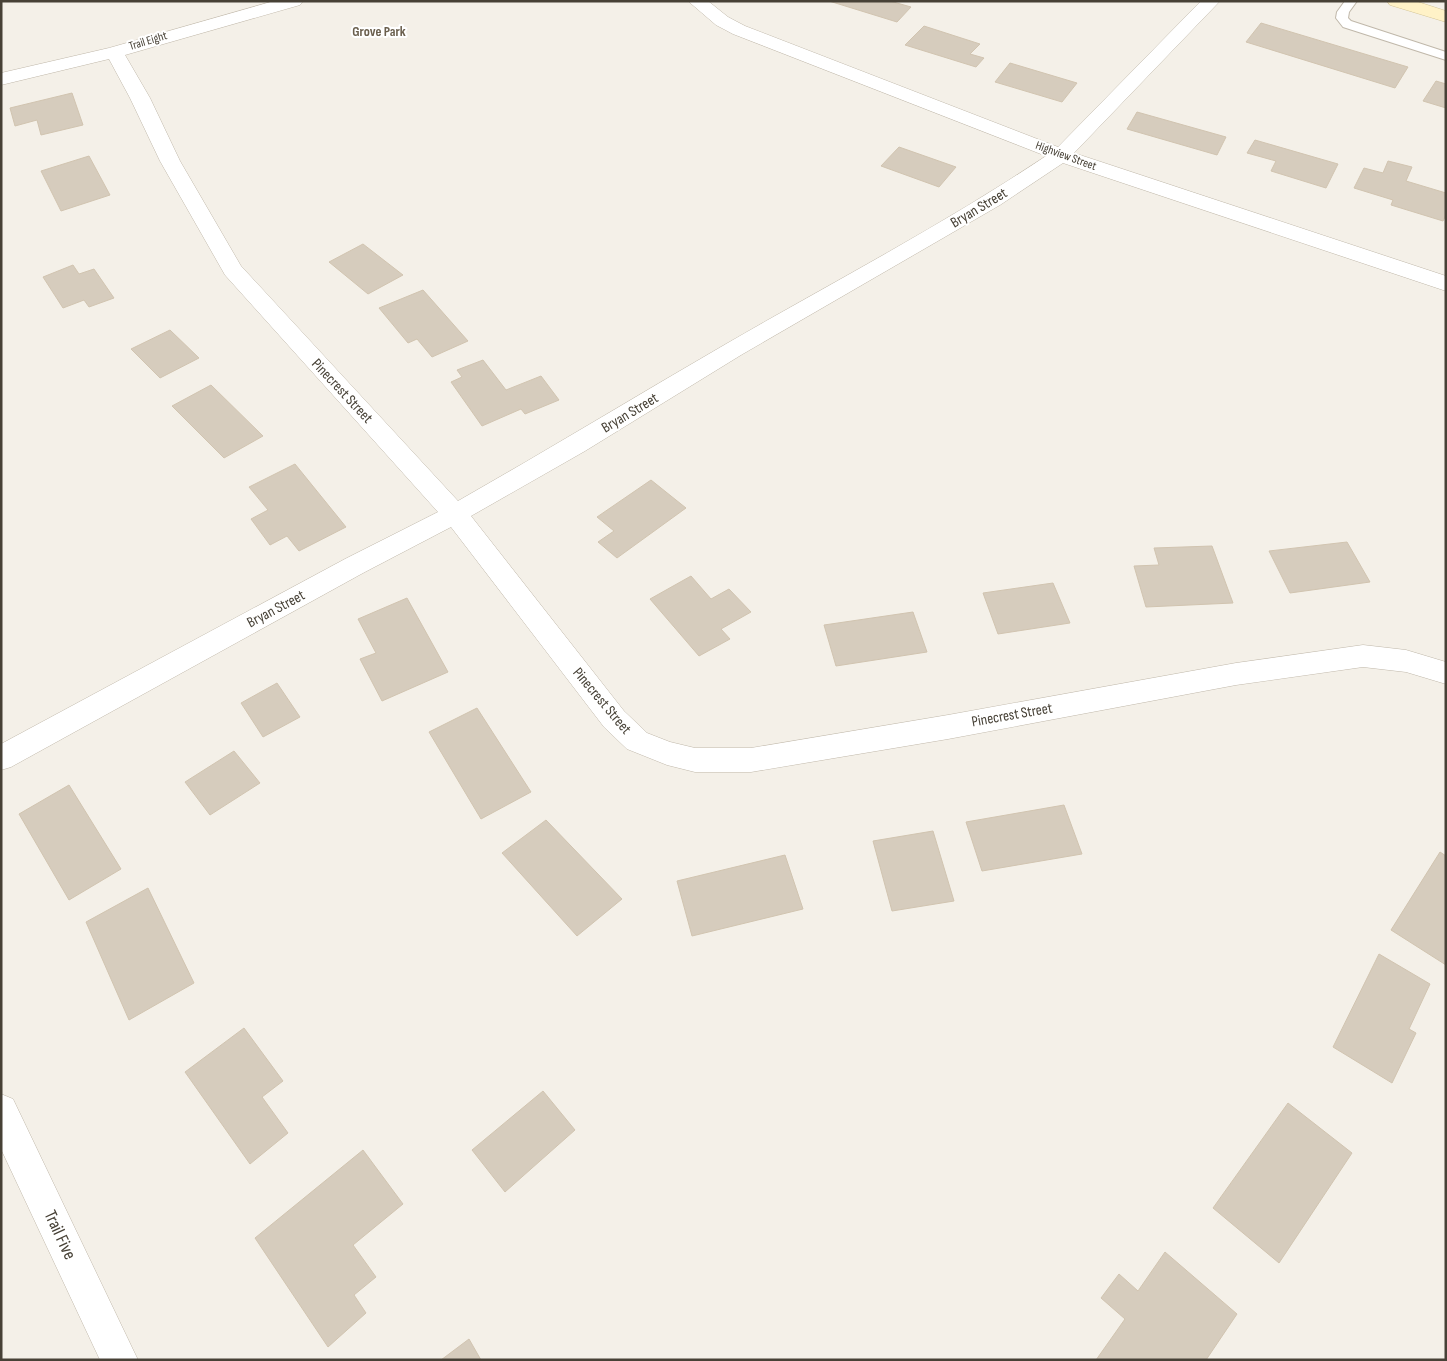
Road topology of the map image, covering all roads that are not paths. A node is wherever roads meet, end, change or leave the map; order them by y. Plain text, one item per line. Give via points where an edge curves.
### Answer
1 (294, 1) edge
2 (697, 1) edge
3 (1211, 1) edge
4 (1351, 1) edge
5 (1396, 1) edge
6 (1446, 17) edge
7 (114, 52) junction
8 (1446, 56) edge
9 (1, 79) edge
10 (1061, 155) junction
11 (1446, 284) edge
12 (455, 514) junction
13 (1446, 673) edge
14 (1, 758) edge
15 (1, 1111) edge
16 (119, 1360) edge

1 - 7 street, Trail Eight
2 - 10 street, Highview Street via 722,21 740,30
3 - 10 street, Bryan Street
4 - 8 lane via 1343,12 1342,18 1347,24
5 - 6 street
7 - 9 street, Trail Eight
7 - 12 street, Pinecrest Street via 170,161 233,270
10 - 11 street, Highview Street
10 - 12 street, Bryan Street via 993,201
12 - 13 street, Pinecrest Street via 614,719 637,741 695,760 751,760 1236,674 1363,656 1406,661
12 - 14 street, Bryan Street
15 - 16 street, Trail Five

